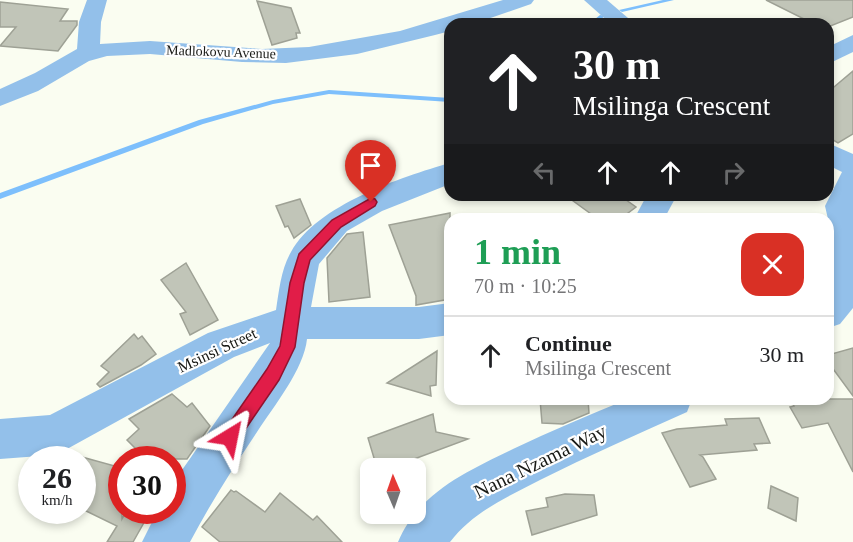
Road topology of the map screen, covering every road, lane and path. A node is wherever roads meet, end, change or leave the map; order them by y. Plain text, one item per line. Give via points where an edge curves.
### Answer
1 (97, 0) edge
2 (524, 0) edge
3 (594, 0) edge
4 (469, 18) edge
5 (616, 18) edge
6 (444, 26) edge
7 (853, 42) edge
8 (88, 53) junction
9 (834, 53) edge
10 (0, 98) edge
11 (834, 156) edge
12 (853, 166) edge
13 (444, 175) edge
14 (853, 178) edge
15 (834, 306) edge
16 (444, 320) edge
17 (293, 323) junction
18 (659, 405) edge
19 (0, 439) edge
20 (165, 542) edge
21 (421, 542) edge

1 - 8 street via 90,22
2 - 4 street, Madlokovu Avenue
3 - 5 street
6 - 8 street, Madlokovu Avenue via 351,48 300,54 232,55 136,48
7 - 9 street
8 - 10 street, Madlokovu Avenue
11 - 12 street
13 - 17 street via 371,202 321,237 303,258
14 - 15 street via 840,206 849,276 847,291
16 - 17 street, Msinsi Street
17 - 19 street, Msinsi Street via 265,328 221,345 53,435
17 - 20 street via 288,347 273,374 195,488
18 - 21 street, Nana Nzama Way via 473,491 442,516

